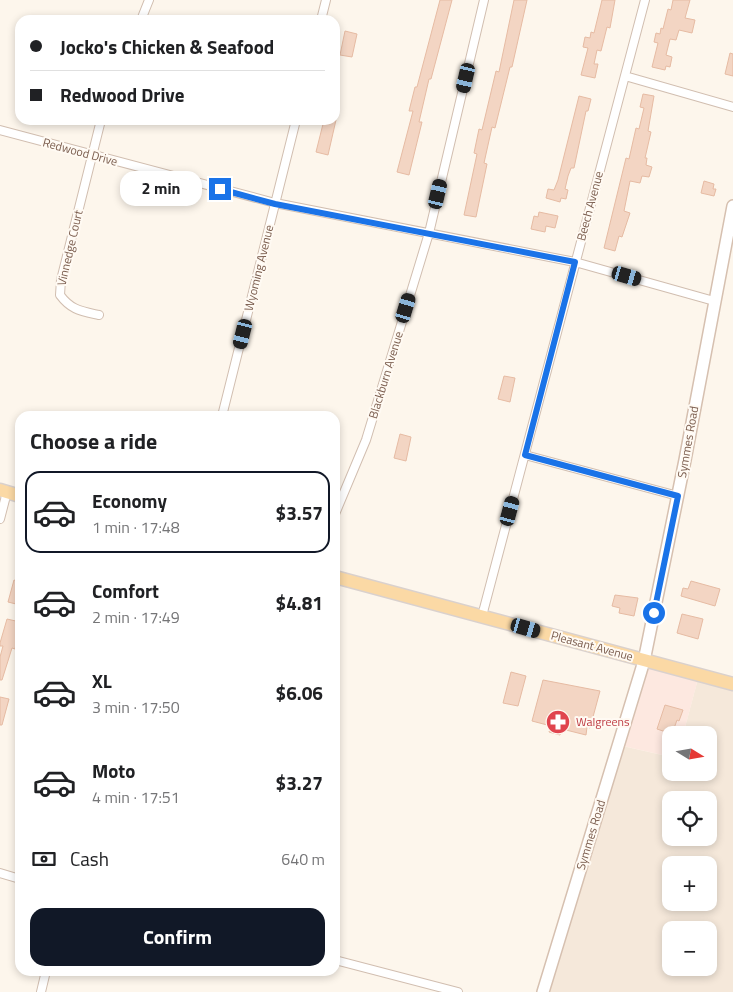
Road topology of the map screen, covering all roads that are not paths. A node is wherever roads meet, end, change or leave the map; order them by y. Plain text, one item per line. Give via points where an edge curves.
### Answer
1 (149, 0) edge
2 (326, 0) edge
3 (484, 0) edge
4 (645, 0) edge
5 (143, 15) edge
6 (322, 15) edge
7 (625, 76) junction
8 (733, 107) edge
9 (100, 125) edge
10 (295, 125) edge
11 (0, 130) edge
12 (92, 156) junction
13 (275, 204) junction
14 (733, 206) edge
15 (428, 233) junction
16 (575, 262) junction
17 (714, 301) junction
18 (99, 315) dead end
19 (223, 411) edge
20 (525, 455) junction
21 (4, 491) edge
22 (678, 496) junction
23 (340, 502) edge
24 (0, 518) edge
25 (340, 579) edge
26 (482, 616) junction
27 (644, 661) junction
28 (733, 684) edge
29 (0, 873) edge
30 (15, 877) edge
31 (340, 961) edge
32 (45, 976) edge
33 (41, 992) edge
34 (458, 992) edge
35 (543, 992) edge

1 - 5 street
2 - 6 street
3 - 15 street, Blackburn Avenue
4 - 7 street, Beech Avenue
7 - 8 street
7 - 16 street, Beech Avenue
9 - 12 street, Vinnedge Court
10 - 13 street, Wyoming Avenue
11 - 12 street, Redwood Drive
12 - 13 street, Redwood Drive
12 - 18 street, Vinnedge Court via 60,295 68,306
13 - 15 street, Redwood Drive
13 - 19 street, Wyoming Avenue
14 - 17 street, Symmes Road
15 - 16 street, Redwood Drive
15 - 23 street, Blackburn Avenue via 366,440
16 - 17 street, Redwood Drive
16 - 20 street, Beech Avenue
17 - 22 street, Symmes Road
20 - 22 street
20 - 26 street, Beech Avenue
21 - 24 street
22 - 27 street, Symmes Road
25 - 26 main road, Pleasant Avenue
26 - 27 main road, Pleasant Avenue
27 - 28 main road, Pleasant Avenue
27 - 35 street, Symmes Road
29 - 30 street
31 - 34 street
32 - 33 street

